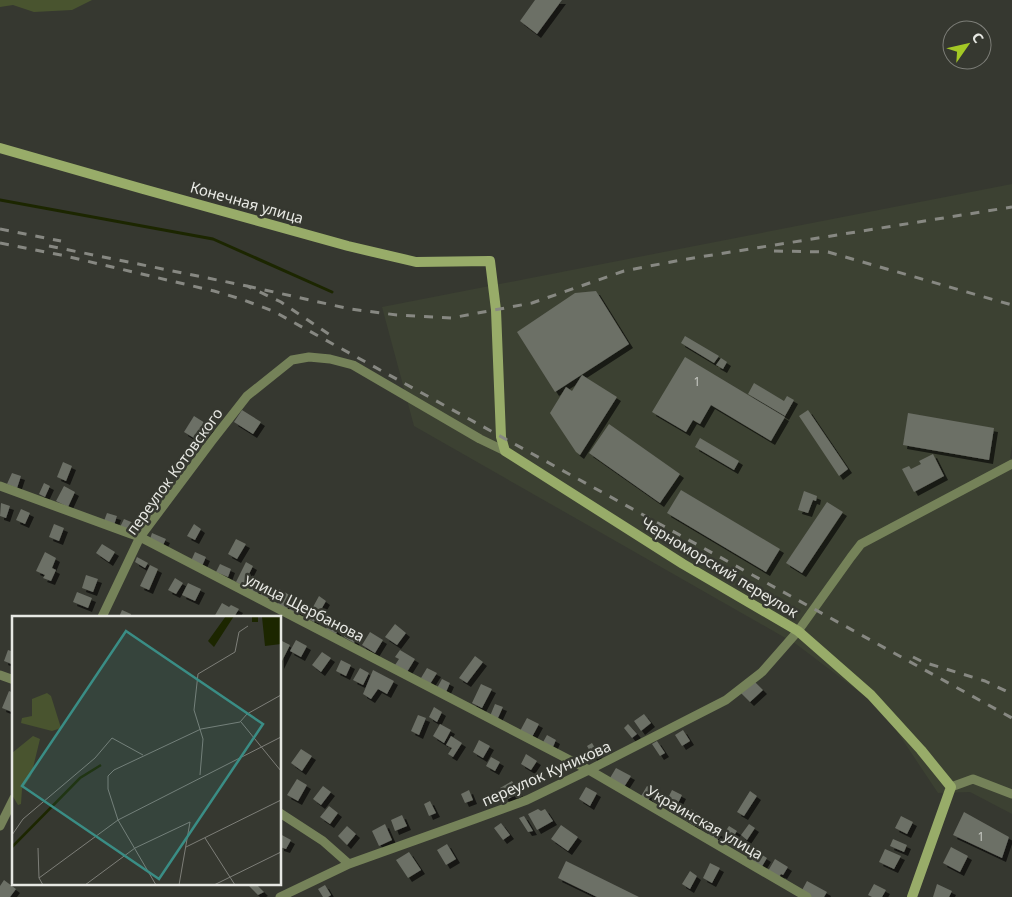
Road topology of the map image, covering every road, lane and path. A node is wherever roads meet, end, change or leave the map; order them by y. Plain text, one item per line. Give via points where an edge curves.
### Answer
1 (0, 148) edge
2 (505, 450) junction
3 (1012, 464) edge
4 (0, 486) edge
5 (140, 537) junction
6 (102, 616) edge
7 (798, 631) junction
8 (0, 675) edge
9 (12, 679) edge
10 (590, 770) junction
11 (951, 787) junction
12 (1012, 794) edge
13 (12, 802) edge
14 (281, 814) edge
15 (0, 826) edge
16 (349, 864) junction
17 (280, 897) edge
18 (807, 897) edge
19 (912, 897) edge

1 - 2 street, Конечная улица via 348,246 416,262 490,261 496,310 501,437
2 - 5 street, переулок Котовского via 480,439 353,365 309,357 292,360 247,396
2 - 7 street, Черноморский переулок via 683,564
3 - 7 street, переулок Куникова via 861,544
4 - 5 street, улица Щербанова
5 - 6 street, переулок Котовского
5 - 10 street, улица Щербанова
7 - 10 street, переулок Куникова via 762,672 726,700
7 - 11 street, Черноморский переулок via 871,695
8 - 9 street
10 - 16 street, переулок Куникова via 518,803
10 - 18 street, Украинская улица
11 - 12 street via 973,779
11 - 19 street
13 - 15 street
14 - 16 street via 323,841
16 - 17 street, переулок Куникова

